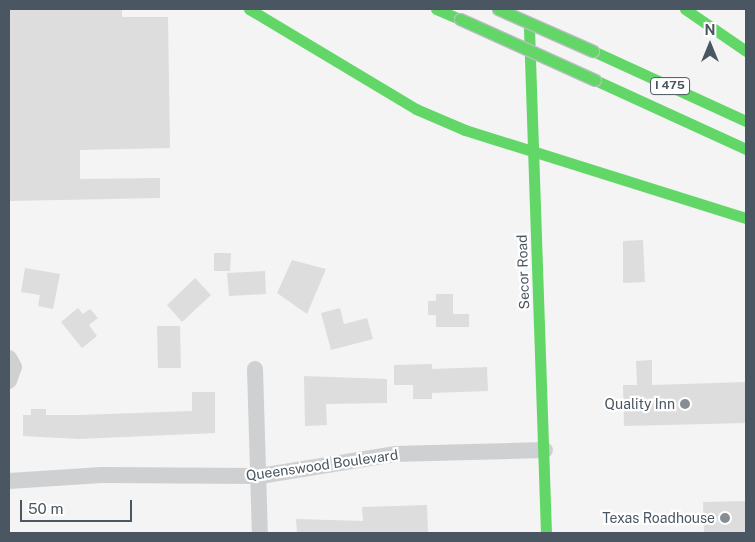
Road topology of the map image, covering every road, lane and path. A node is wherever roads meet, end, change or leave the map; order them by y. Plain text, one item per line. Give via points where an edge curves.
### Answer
1 (249, 9) edge
2 (436, 9) edge
3 (498, 9) edge
4 (528, 9) edge
5 (685, 9) edge
6 (746, 51) edge
7 (746, 121) edge
8 (746, 149) edge
9 (534, 154) junction
10 (746, 218) edge
11 (9, 358) edge
12 (255, 369) dead end
13 (9, 381) edge
14 (545, 450) junction
15 (260, 476) junction
16 (9, 481) edge
17 (260, 533) edge
18 (546, 533) edge

1 - 9 main road via 416,109
2 - 8 main road, I 475, bridge
3 - 7 main road, I 475, bridge
4 - 9 main road, Secor Road
5 - 6 main road
9 - 10 main road
9 - 14 main road, Secor Road
11 - 13 street via 14,367
12 - 15 street
14 - 15 street, Queenswood Boulevard via 394,454
14 - 18 main road, Secor Road
15 - 16 street, Queenswood Boulevard via 102,474
15 - 17 street

